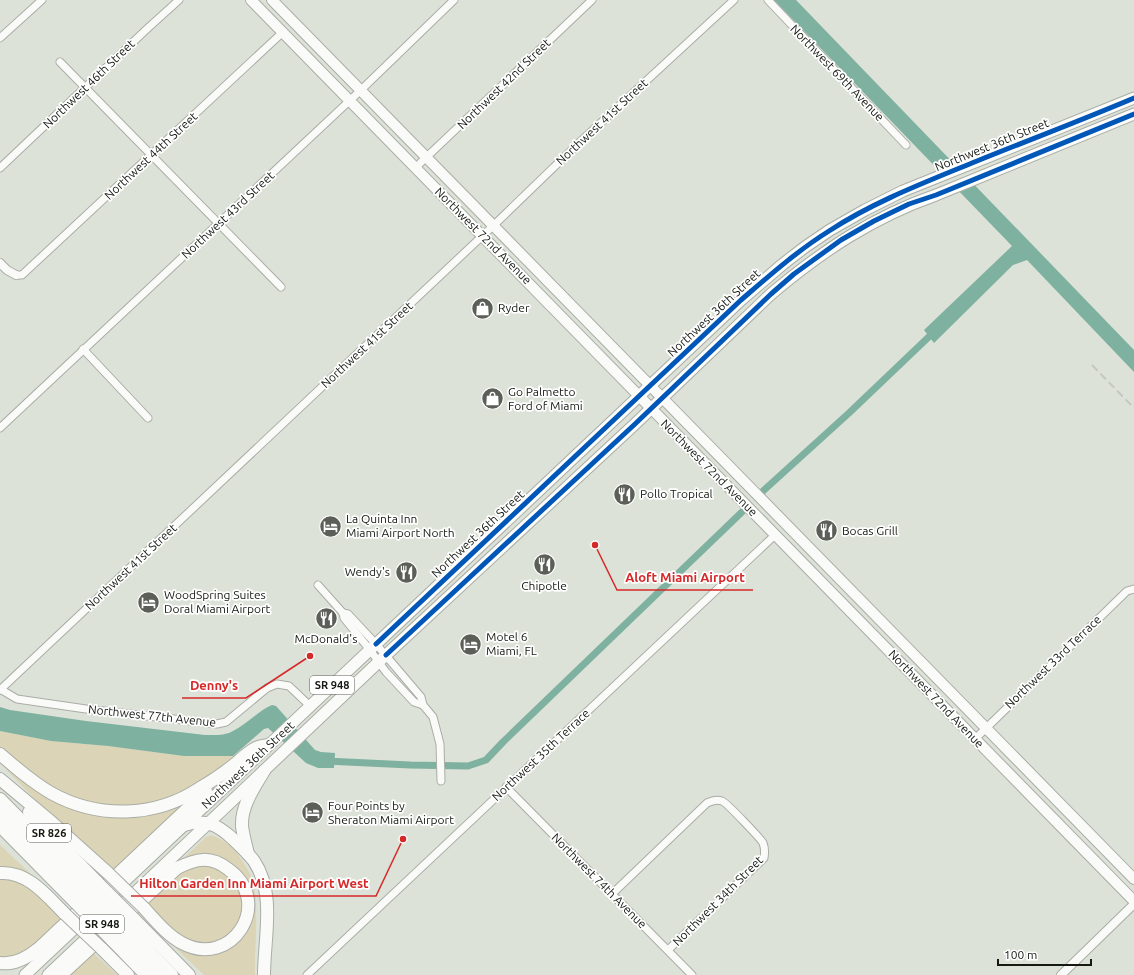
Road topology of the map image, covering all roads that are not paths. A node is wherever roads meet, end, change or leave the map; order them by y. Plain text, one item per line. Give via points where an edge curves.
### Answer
1 (42, 0) edge
2 (179, 0) edge
3 (251, 0) edge
4 (272, 0) edge
5 (454, 0) edge
6 (592, 0) edge
7 (734, 0) edge
8 (768, 0) edge
9 (286, 13) junction
10 (283, 32) junction
11 (0, 38) edge
12 (60, 62) dead end
13 (86, 87) junction
14 (361, 90) junction
15 (1134, 98) edge
16 (349, 101) junction
17 (1134, 114) edge
18 (906, 145) dead end
19 (151, 155) junction
20 (426, 157) junction
21 (0, 168) edge
22 (415, 168) junction
23 (219, 223) junction
24 (494, 225) junction
25 (483, 236) junction
26 (0, 264) edge
27 (16, 275) joint
28 (282, 287) dead end
29 (83, 349) junction
30 (651, 385) junction
31 (639, 396) junction
32 (662, 398) junction
33 (651, 408) junction
34 (148, 418) dead end
35 (0, 428) edge
36 (775, 535) junction
37 (439, 584) junction
38 (318, 585) dead end
39 (1134, 589) edge
40 (450, 595) junction
41 (891, 631) junction
42 (881, 642) junction
43 (373, 647) junction
44 (382, 659) junction
45 (0, 690) edge
46 (310, 706) junction
47 (986, 728) junction
48 (975, 739) junction
49 (268, 745) junction
50 (1008, 749) junction
51 (0, 754) edge
52 (1004, 768) junction
53 (264, 771) junction
54 (222, 774) junction
55 (440, 778) dead end
56 (0, 779) edge
57 (0, 783) edge
58 (506, 787) junction
59 (0, 799) edge
60 (0, 812) edge
61 (209, 823) junction
62 (184, 825) junction
63 (0, 826) edge
64 (248, 854) junction
65 (0, 873) edge
66 (1134, 878) edge
67 (86, 893) junction
68 (612, 894) junction
69 (1134, 902) edge
70 (121, 929) junction
71 (668, 950) junction
72 (0, 963) edge
73 (25, 975) edge
74 (48, 975) edge
75 (61, 975) edge
76 (128, 975) edge
77 (146, 975) edge
78 (159, 975) edge
79 (172, 975) edge
80 (189, 975) edge
81 (264, 975) edge
82 (307, 975) edge
83 (692, 975) edge
84 (1061, 975) edge

1 - 11 street
2 - 13 street, Northwest 46th Street
3 - 10 main road, Northwest 72nd Avenue
4 - 9 main road, Northwest 72nd Avenue
5 - 14 street, Northwest 43rd Street
6 - 20 street, Northwest 42nd Street
7 - 24 street, Northwest 41st Street
8 - 18 street, Northwest 69th Avenue
9 - 10 main road via 287,21
9 - 14 main road, Northwest 72nd Avenue
10 - 16 main road, Northwest 72nd Avenue
10 - 19 street, Northwest 44th Street
12 - 13 street
13 - 19 street
13 - 21 street, Northwest 46th Street
14 - 16 street, Northwest 43rd Street
14 - 20 main road, Northwest 72nd Avenue
15 - 30 main road, Northwest 36th Street / SR 948 via 903,191 830,230 783,264 741,300
16 - 22 main road, Northwest 72nd Avenue
16 - 23 street, Northwest 43rd Street
17 - 32 main road, Northwest 36th Street / SR 948 via 909,204 841,240 771,294
19 - 23 street
19 - 27 street, Northwest 44th Street via 22,275
20 - 22 street, Northwest 42nd Street
20 - 24 main road, Northwest 72nd Avenue
22 - 25 main road, Northwest 72nd Avenue
23 - 28 street
23 - 29 street, Northwest 43rd Street
24 - 25 street, Northwest 41st Street
24 - 30 main road, Northwest 72nd Avenue
25 - 31 main road, Northwest 72nd Avenue
25 - 45 street, Northwest 41st Street
26 - 27 street
29 - 34 street
29 - 35 street, Northwest 43rd Street
30 - 31 main road, Northwest 36th Street / SR 948
30 - 32 main road, Northwest 72nd Avenue
31 - 33 main road, Northwest 72nd Avenue
31 - 37 main road, Northwest 36th Street / SR 948
32 - 33 main road, Northwest 36th Street / SR 948
32 - 41 main road, Northwest 72nd Avenue
33 - 36 main road, Northwest 72nd Avenue
33 - 40 main road, Northwest 36th Street / SR 948
36 - 42 main road, Northwest 72nd Avenue
36 - 58 street, Northwest 35th Terrace
37 - 40 main road
37 - 43 main road, Northwest 36th Street / SR 948
38 - 43 street via 343,614 348,614
39 - 47 street, Northwest 33rd Terrace via 1126,591
40 - 44 main road, Northwest 36th Street / SR 948
41 - 42 main road
41 - 47 main road, Northwest 72nd Avenue
42 - 48 main road, Northwest 72nd Avenue
43 - 44 street
43 - 46 main road, Northwest 36th Street / SR 948
44 - 53 main road, Northwest 36th Street / SR 948
44 - 55 street via 420,697 423,705 434,717 440,744
45 - 46 street, Northwest 77th Avenue via 17,699 217,724 226,722 267,688 277,684 289,686
46 - 49 main road, Northwest 36th Street / SR 948
47 - 48 street, Northwest 33rd Terrace
47 - 50 main road, Northwest 72nd Avenue
48 - 52 main road, Northwest 72nd Avenue
49 - 54 highway via 255,748
49 - 62 main road, Northwest 36th Street
50 - 52 main road via 1009,757
50 - 66 main road, Northwest 72nd Avenue
51 - 54 highway via 26,776 51,792 75,804 105,811 141,811 167,805 193,793
52 - 69 main road, Northwest 72nd Avenue
53 - 61 main road, Northwest 36th Street / SR 948
53 - 64 highway via 249,796 243,813 243,833
54 - 72 highway via 38,949 20,961
56 - 75 highway, bridge via 49,820 108,874 144,908 171,935 181,943 194,948 216,948 234,938 246,921 246,891 242,881 234,873 215,861 206,859 187,863 172,872
57 - 67 highway, SR 826
58 - 68 street, Northwest 74th Avenue
58 - 82 street, Northwest 35th Terrace
59 - 67 highway
60 - 67 highway
61 - 62 highway
61 - 64 highway via 220,828
61 - 74 main road, Northwest 36th Street / SR 948
62 - 73 main road, Northwest 36th Street
63 - 67 highway, SR 826
64 - 81 highway via 259,870 267,904
65 - 76 highway, bridge via 14,874 27,879
67 - 70 highway, SR 826, bridge
67 - 70 highway, SR 826, bridge
68 - 71 street, Northwest 74th Avenue
68 - 71 street, Northwest 34th Street via 707,803 714,800 723,801 763,841 766,851 764,858
69 - 84 street
70 - 77 highway, SR 826
70 - 78 highway
70 - 79 highway
70 - 80 highway, SR 826
71 - 83 street, Northwest 74th Avenue

